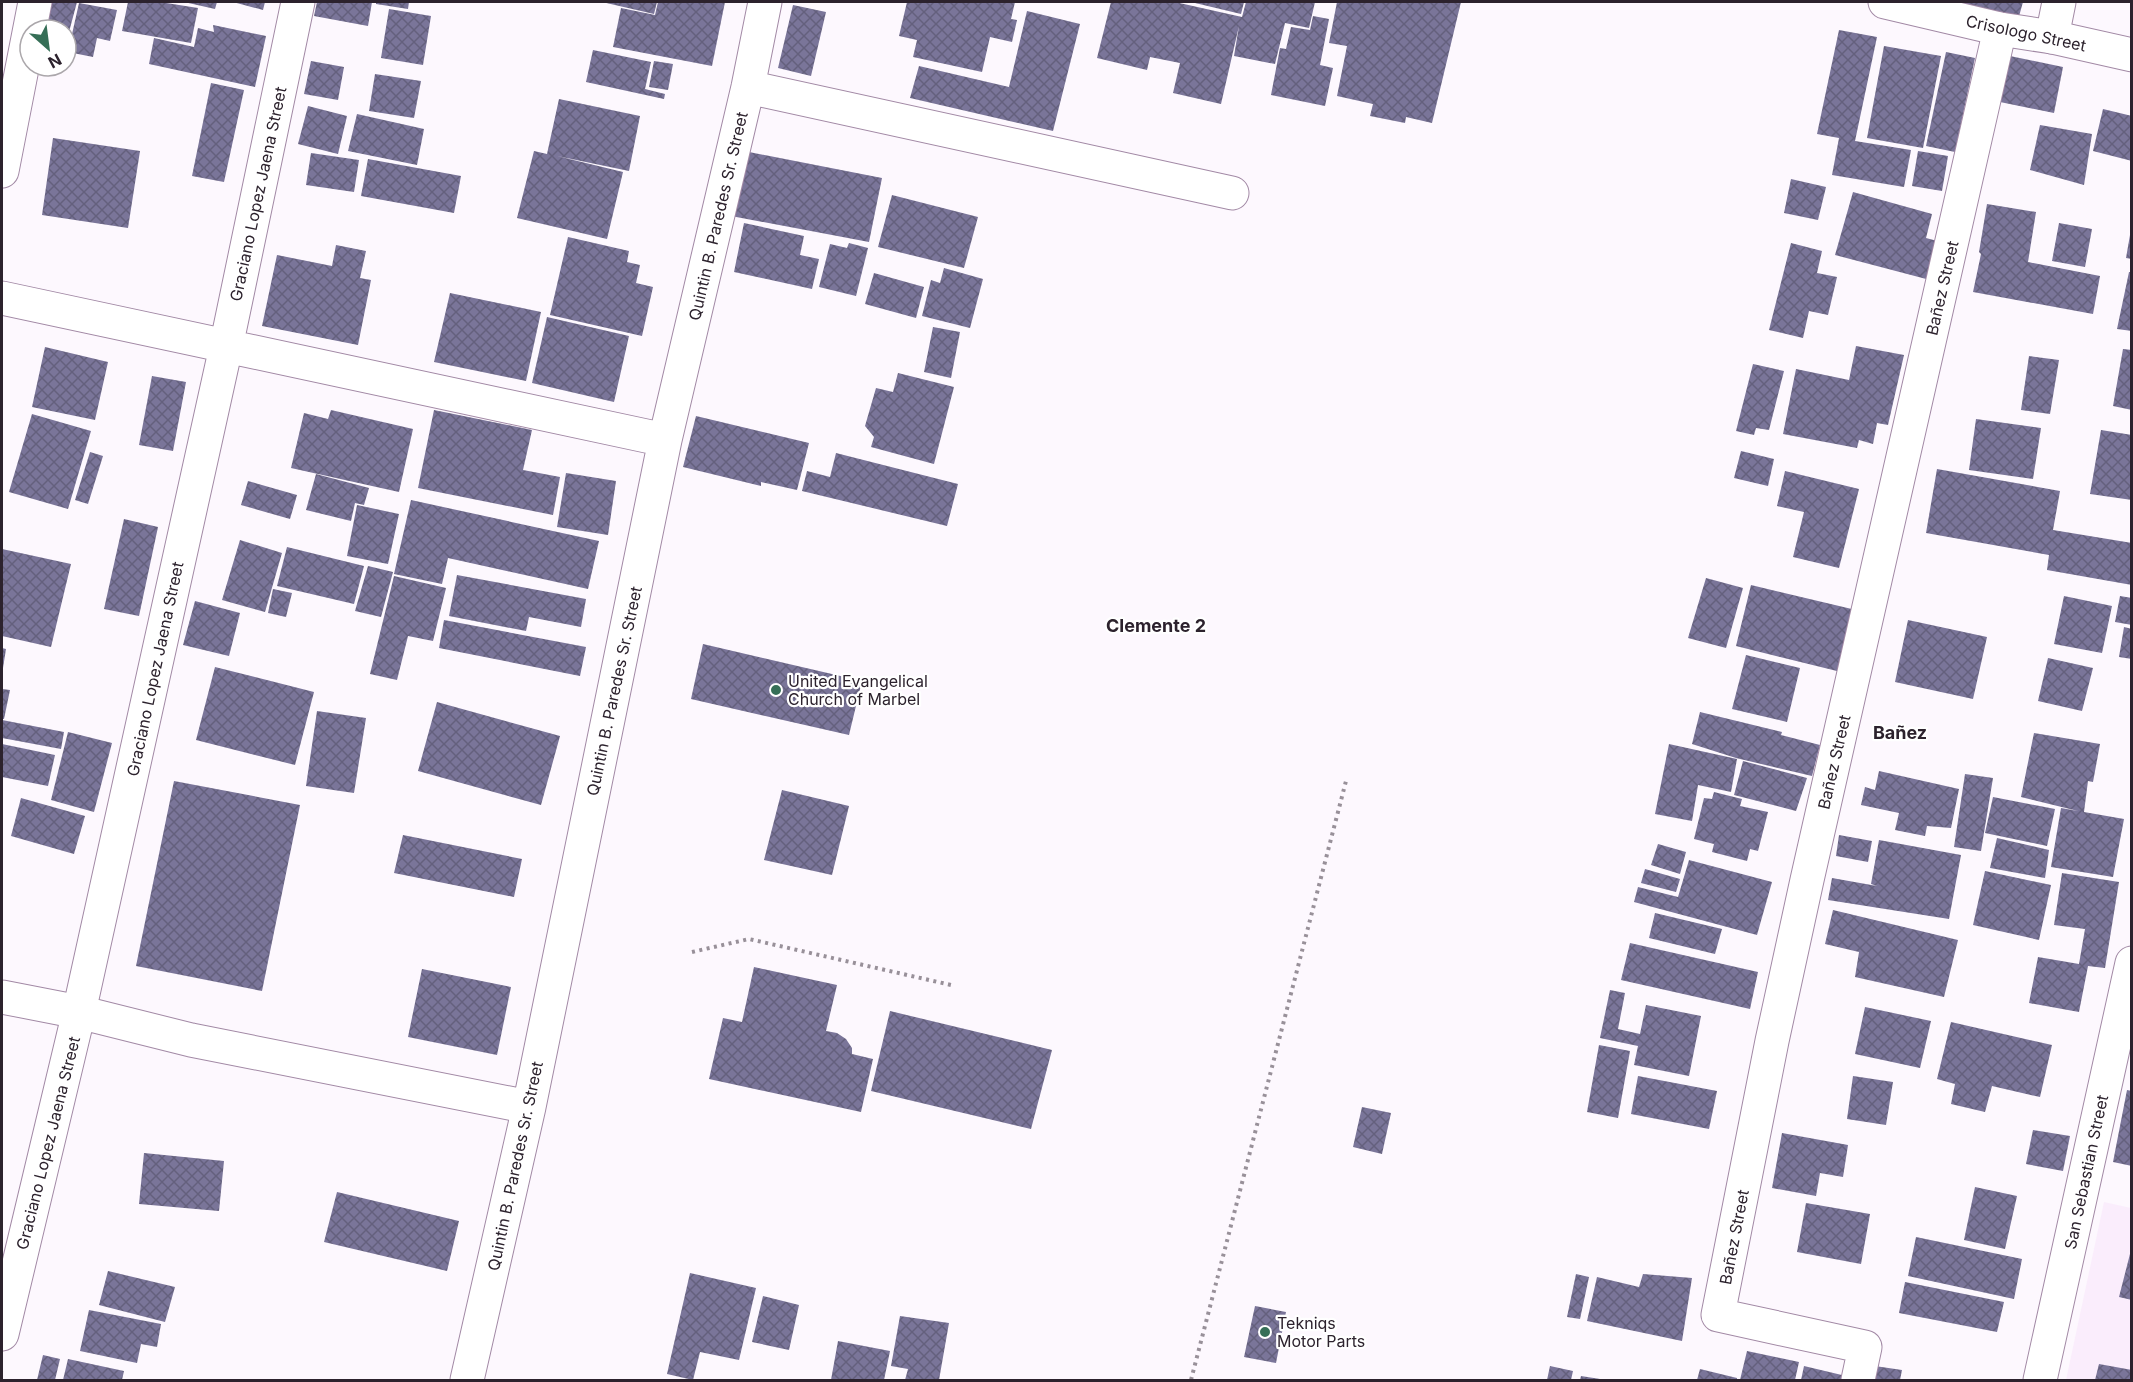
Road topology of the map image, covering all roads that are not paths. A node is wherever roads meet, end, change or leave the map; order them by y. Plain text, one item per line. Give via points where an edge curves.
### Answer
1 (35, 2) edge
2 (298, 2) edge
3 (765, 2) edge
4 (1885, 2) edge
5 (2059, 2) edge
6 (2001, 29) junction
7 (2052, 37) junction
8 (2132, 55) edge
9 (748, 87) junction
10 (2, 171) edge
11 (1232, 193) dead end
12 (2, 298) edge
13 (226, 347) junction
14 (665, 440) junction
15 (2132, 963) edge
16 (2, 998) edge
17 (80, 1012) junction
18 (529, 1107) junction
19 (2, 1334) edge
20 (467, 1380) edge
21 (1858, 1380) edge
22 (2040, 1380) edge

1 - 10 street
2 - 13 street, Graciano Lopez Jaena Street
3 - 9 street, Quintin B. Paredes Sr. Street
4 - 6 street, Crisologo Street
5 - 7 street
6 - 7 street, Crisologo Street
6 - 21 street, Bañez Street via 1802,903 1718,1315 1865,1347
7 - 8 street, Crisologo Street
9 - 11 street
9 - 14 street, Quintin B. Paredes Sr. Street
12 - 13 street
13 - 14 street
13 - 17 street, Graciano Lopez Jaena Street
14 - 18 street, Quintin B. Paredes Sr. Street
15 - 22 street, San Sebastian Street
16 - 17 street
17 - 18 street via 191,1040
17 - 19 street, Graciano Lopez Jaena Street
18 - 20 street, Quintin B. Paredes Sr. Street

